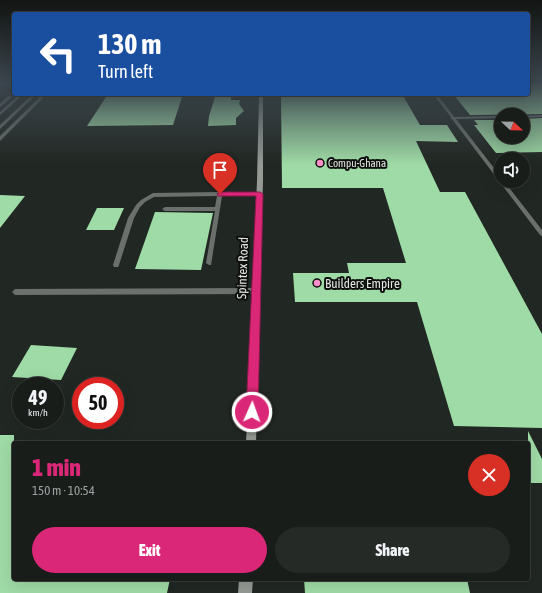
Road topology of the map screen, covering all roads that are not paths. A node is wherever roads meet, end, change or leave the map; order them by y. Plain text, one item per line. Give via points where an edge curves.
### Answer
1 (19, 110) edge
2 (29, 110) edge
3 (261, 110) edge
4 (446, 110) edge
5 (530, 116) edge
6 (542, 116) edge
7 (494, 117) edge
8 (452, 118) junction
9 (0, 128) edge
10 (0, 139) edge
11 (220, 194) junction
12 (260, 194) junction
13 (165, 209) dead end
14 (218, 209) junction
15 (542, 234) edge
16 (209, 263) dead end
17 (116, 265) dead end
18 (256, 290) junction
19 (15, 292) dead end
20 (251, 441) edge
21 (246, 581) edge
22 (245, 593) edge

1 - 9 street
2 - 10 street
3 - 12 main road, Spintex Road
4 - 8 lane
5 - 6 lane
7 - 8 lane
8 - 15 lane
11 - 12 lane
11 - 14 lane
11 - 17 lane via 153,195 146,198 134,212
12 - 18 main road, Spintex Road
13 - 14 lane
14 - 16 lane
18 - 19 lane
18 - 20 main road, Spintex Road
21 - 22 main road

